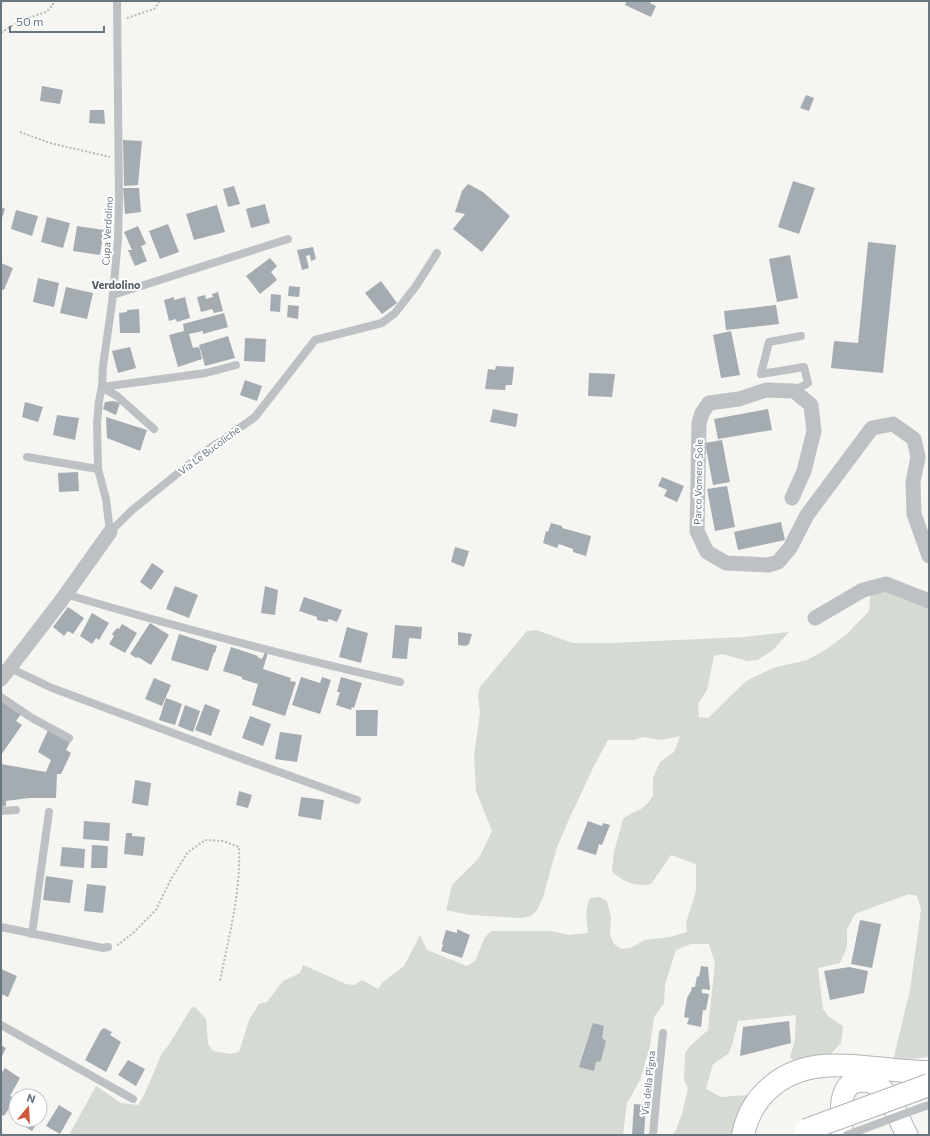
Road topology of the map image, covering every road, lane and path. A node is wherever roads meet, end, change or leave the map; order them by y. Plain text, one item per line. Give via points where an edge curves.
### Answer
1 (53, 1) edge
2 (117, 1) edge
3 (160, 1) edge
4 (117, 21) junction
5 (1, 33) edge
6 (20, 132) dead end
7 (118, 159) junction
8 (288, 239) dead end
9 (437, 253) dead end
10 (113, 295) junction
11 (801, 336) dead end
12 (236, 365) dead end
13 (102, 387) junction
14 (794, 391) junction
15 (154, 429) dead end
16 (27, 457) dead end
17 (98, 469) junction
18 (792, 498) dead end
19 (110, 532) junction
20 (929, 556) edge
21 (65, 594) junction
22 (929, 601) edge
23 (815, 618) dead end
24 (5, 674) edge
25 (400, 682) dead end
26 (1, 697) edge
27 (69, 738) dead end
28 (357, 800) dead end
29 (16, 810) dead end
30 (1, 811) edge
31 (49, 812) dead end
32 (1, 927) edge
33 (32, 934) junction
34 (108, 947) joint
35 (220, 981) dead end
36 (1, 1025) edge
37 (663, 1033) dead end
38 (929, 1072) edge
39 (929, 1085) edge
40 (133, 1099) dead end
41 (929, 1105) edge
42 (744, 1131) edge
43 (800, 1132) edge
44 (653, 1135) edge
45 (842, 1135) edge
46 (847, 1135) edge
47 (907, 1135) edge

1 - 5 path via 53,5 46,12 19,21
2 - 4 lane, Cupa Verdolino
3 - 4 path via 154,9
4 - 7 lane, Cupa Verdolino
6 - 7 path
7 - 10 lane, Cupa Verdolino via 118,240
8 - 10 lane
9 - 19 lane, Via Le Bucoliche via 395,313 382,323 315,340 255,417 197,458 131,511
10 - 13 lane, Cupa Verdolino
11 - 14 lane via 769,342 761,374 804,367 808,383
12 - 13 lane via 206,373
13 - 15 lane via 117,396
13 - 17 lane, Cupa Verdolino via 97,423
14 - 18 street via 811,405 814,431 804,471
14 - 20 street, Parco Vomero Sole via 766,390 709,403 702,413 699,424 697,532 707,552 726,563 768,566 778,562 790,548 807,515 872,428 893,424 914,439 918,457 913,482 914,514
16 - 17 lane
17 - 19 lane, Cupa Verdolino via 106,499
19 - 21 street, Via Le Bucoliche
21 - 24 street, Via Le Bucoliche
21 - 25 lane via 117,610
22 - 23 street via 886,584 863,590
24 - 28 lane via 52,688
26 - 27 lane
29 - 30 lane
31 - 33 lane
32 - 33 lane
33 - 34 lane
34 - 35 path via 119,944 156,910 188,852 205,840 223,841 239,847 240,866 237,900
36 - 40 lane
37 - 44 lane, Via della Pigna
38 - 42 highway via 848,1065 808,1068 776,1082 766,1091 748,1117
39 - 43 highway, bridge
41 - 46 lane, bridge
45 - 47 main road via 842,1098 850,1086 863,1081 880,1087

